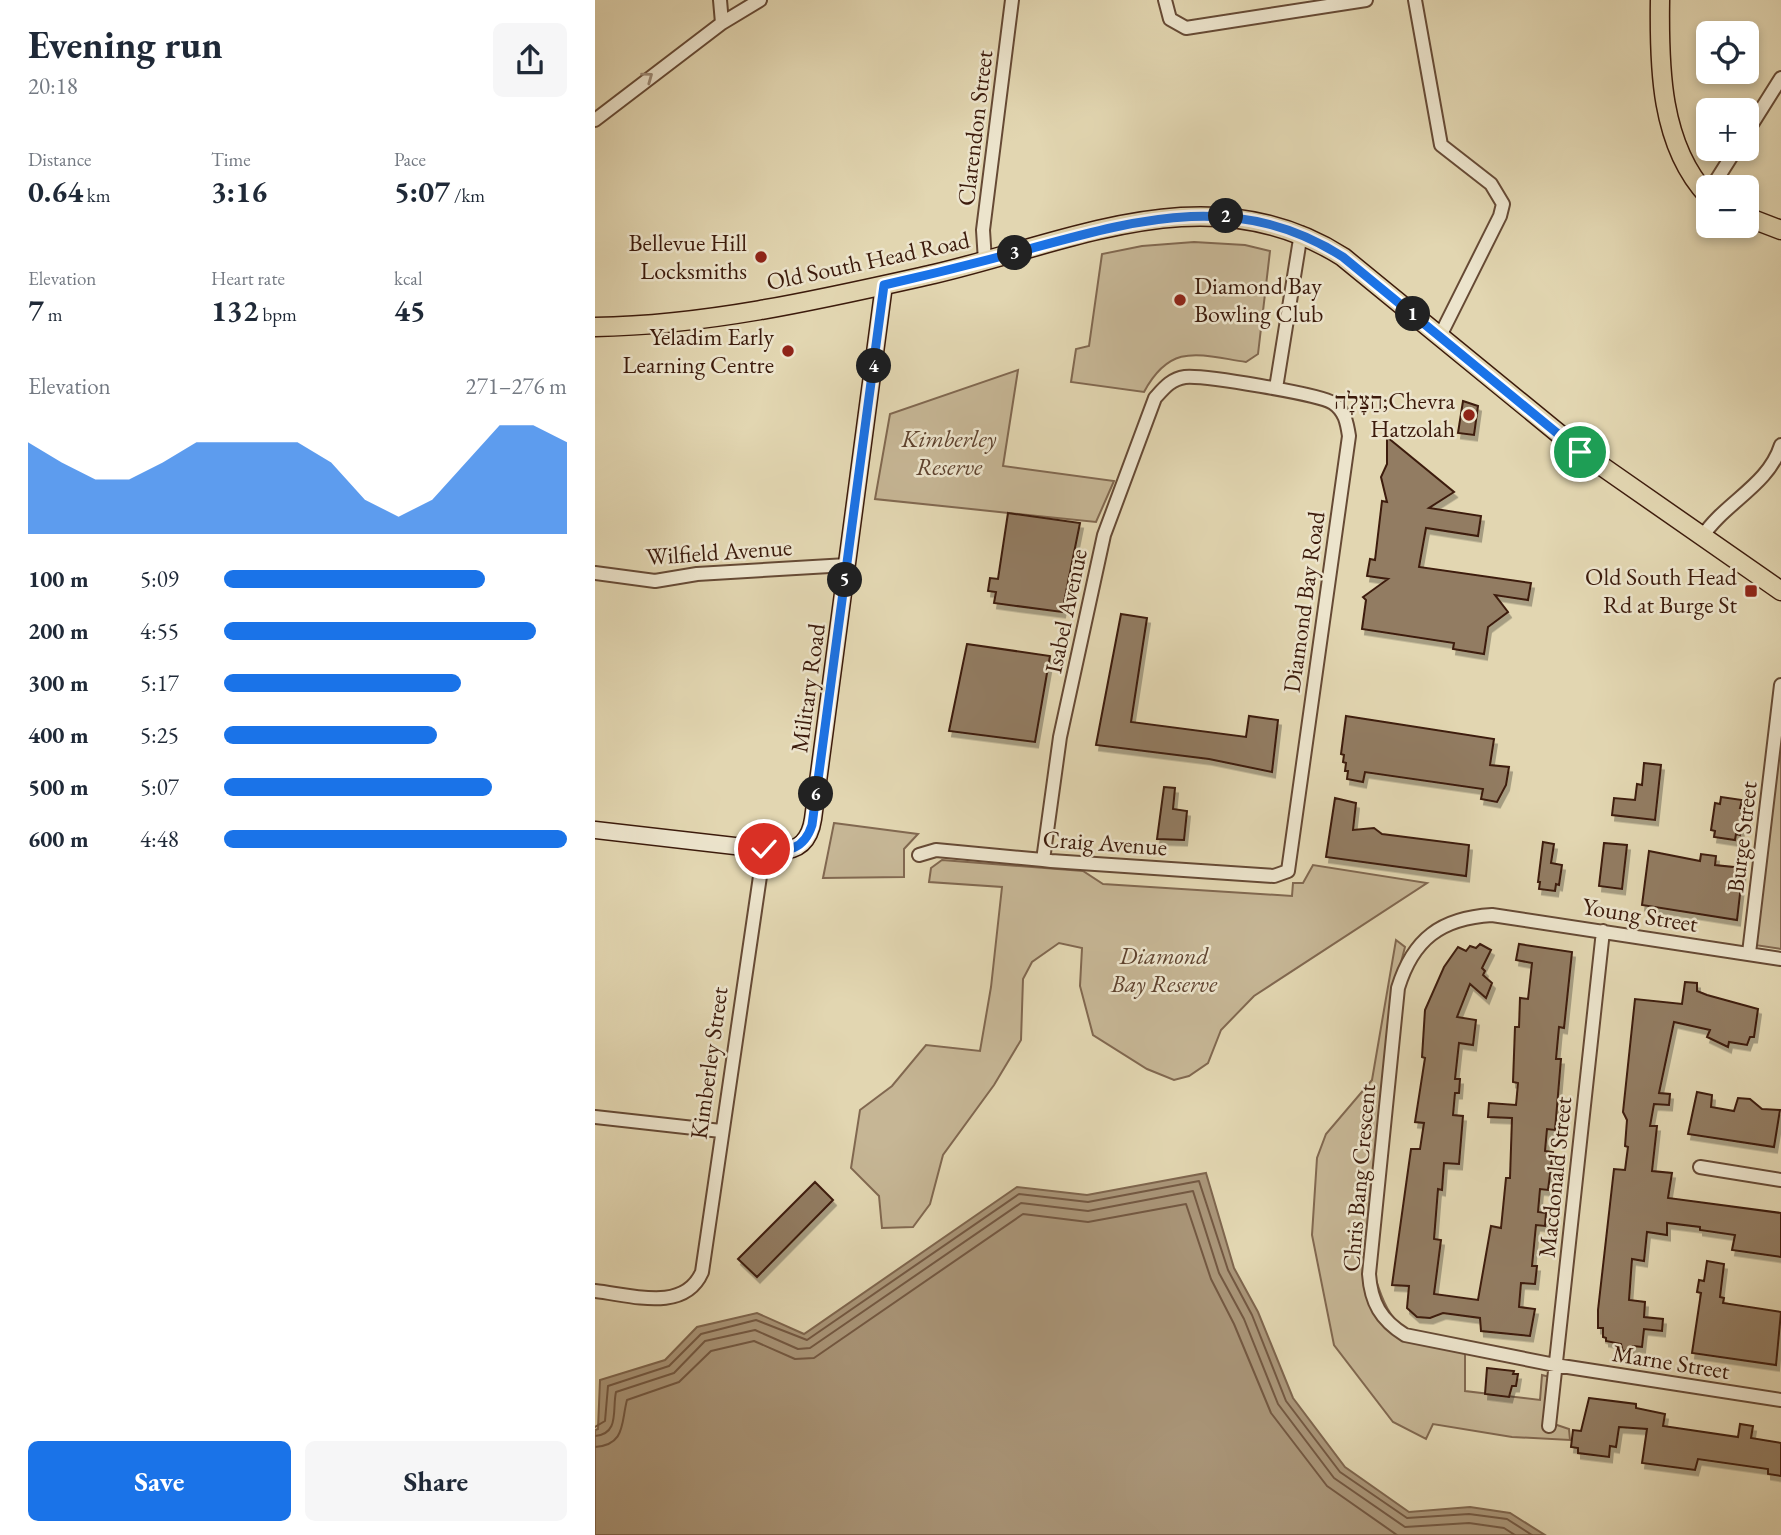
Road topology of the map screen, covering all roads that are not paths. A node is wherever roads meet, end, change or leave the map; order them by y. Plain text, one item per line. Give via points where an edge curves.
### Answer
1 (720, 0) edge
2 (759, 0) edge
3 (1012, 0) edge
4 (1165, 0) edge
5 (1366, 0) edge
6 (1415, 0) edge
7 (1660, 0) edge
8 (722, 23) junction
9 (1781, 78) edge
10 (1759, 113) edge
11 (595, 120) edge
12 (1696, 182) edge
13 (1759, 222) edge
14 (1781, 230) edge
15 (1301, 233) junction
16 (985, 261) junction
17 (884, 285) junction
18 (595, 327) edge
19 (1440, 336) junction
20 (1168, 382) joint
21 (1276, 388) junction
22 (1781, 445) edge
23 (1702, 537) junction
24 (847, 565) junction
25 (595, 573) edge
26 (1781, 591) edge
27 (1781, 685) edge
28 (595, 830) edge
29 (764, 849) junction
30 (919, 855) dead end
31 (1043, 860) junction
32 (1288, 871) joint
33 (1492, 915) joint
34 (1602, 931) junction
35 (1749, 953) junction
36 (1781, 960) edge
37 (595, 1117) edge
38 (720, 1131) junction
39 (1700, 1167) dead end
40 (1781, 1180) edge
41 (595, 1292) edge
42 (1555, 1365) junction
43 (1781, 1401) edge
44 (1549, 1426) dead end

1 - 8 street
2 - 8 street
3 - 16 street, Clarendon Street via 983,230
4 - 5 street via 1170,19 1186,28
6 - 19 street via 1441,145 1491,184 1503,204
7 - 12 main road via 1662,68 1672,132
11 -> 8 street
9 - 10 street
13 - 14 main road
15 - 16 main road, Old South Head Road via 1229,216 1162,217
15 - 19 main road, Old South Head Road via 1343,257
15 - 21 street
16 - 17 main road, Old South Head Road
17 - 18 main road, Old South Head Road via 685,323
17 - 24 street, Military Road
19 - 23 main road, Old South Head Road via 1580,452
20 - 21 street, Diamond Bay Road via 1186,377
20 - 31 street, Isabel Avenue via 1155,398 1104,535 1060,737
21 - 32 street, Diamond Bay Road via 1332,403 1341,410 1349,436
22 - 23 street via 1763,477 1718,516
23 - 26 main road, Old South Head Road
24 - 25 street, Wilfield Avenue via 697,573 655,581
24 - 29 street, Military Road via 812,825 807,838 794,849
27 - 35 street, Burge Street
28 - 29 street, Military Road
29 - 38 street, Kimberley Street
30 - 31 street, Craig Avenue via 936,849
31 - 32 street, Craig Avenue via 1274,876
33 - 34 street, Young Street
33 - 42 street, Chris Bang Crescent via 1472,916 1434,931 1406,962 1398,988 1370,1297 1387,1324 1405,1335
34 - 35 street, Young Street
34 - 42 street, Macdonald Street
35 - 36 street, Young Street
37 - 38 street
38 - 41 street, Kimberley Street via 697,1283 675,1297
39 - 40 street
42 - 43 street, Marne Street
42 - 44 street, Macdonald Street

